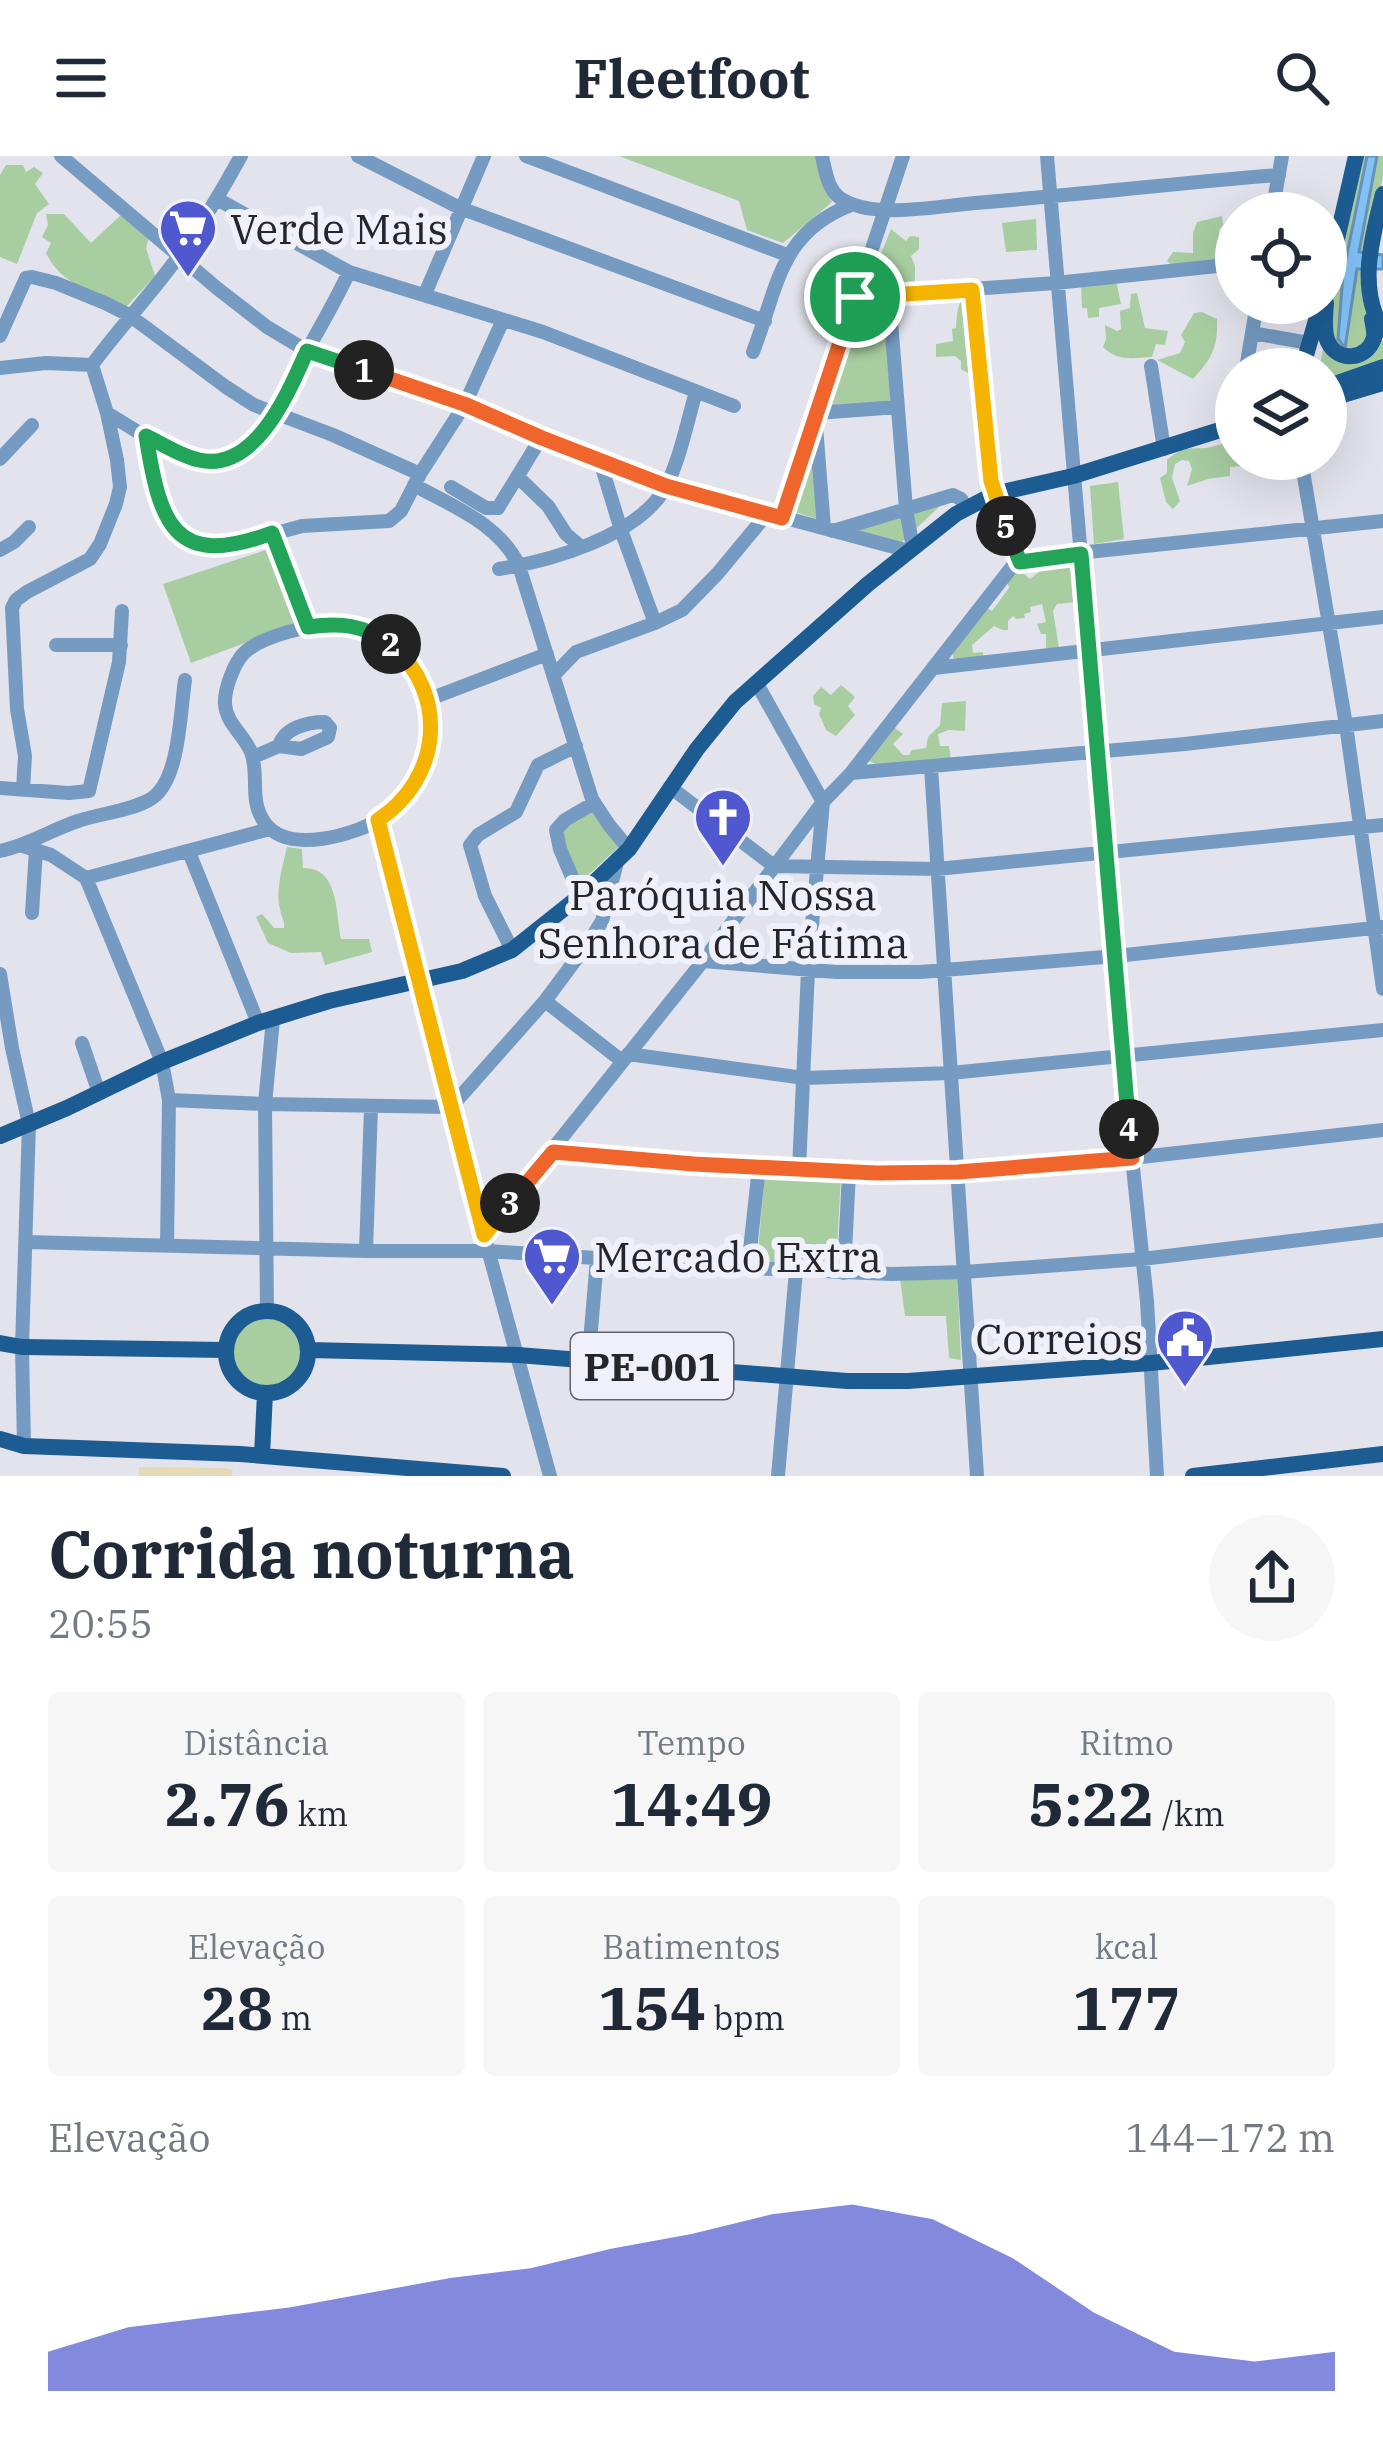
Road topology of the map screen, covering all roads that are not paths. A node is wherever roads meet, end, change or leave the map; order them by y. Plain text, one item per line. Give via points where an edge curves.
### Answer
1 (62, 156) edge
2 (241, 156) edge
3 (358, 156) edge
4 (484, 156) edge
5 (526, 156) edge
6 (822, 156) edge
7 (903, 156) edge
8 (1047, 156) edge
9 (1282, 156) edge
10 (1356, 156) edge
11 (1280, 175) junction
12 (1276, 192) edge
13 (1383, 194) edge
14 (1347, 196) edge
15 (1050, 197) junction
16 (217, 199) junction
17 (851, 205) junction
18 (460, 208) junction
19 (887, 209) junction
20 (1374, 249) edge
21 (787, 255) junction
22 (178, 257) junction
23 (1215, 266) edge
24 (349, 272) junction
25 (1056, 283) junction
26 (972, 290) junction
27 (425, 294) junction
28 (890, 296) junction
29 (855, 297) junction
30 (1370, 304) junction
31 (129, 315) junction
32 (503, 320) junction
33 (765, 321) junction
34 (1254, 324) edge
35 (1316, 324) edge
36 (1325, 324) edge
37 (1382, 330) edge
38 (1252, 333) junction
39 (0, 336) edge
40 (1309, 343) junction
41 (1250, 348) edge
42 (1308, 348) edge
43 (307, 351) junction
44 (753, 352) dead end
45 (92, 365) junction
46 (1151, 366) dead end
47 (1383, 367) edge
48 (0, 368) edge
49 (1347, 379) edge
50 (1382, 382) edge
51 (696, 392) junction
52 (1347, 393) edge
53 (464, 404) junction
54 (734, 406) dead end
55 (898, 407) junction
56 (278, 412) junction
57 (107, 413) junction
58 (816, 416) junction
59 (32, 425) dead end
60 (1215, 432) edge
61 (146, 436) junction
62 (542, 438) junction
63 (1164, 449) junction
64 (0, 459) edge
65 (600, 461) junction
66 (1073, 476) junction
67 (519, 478) junction
68 (417, 479) junction
69 (1304, 480) edge
70 (666, 486) junction
71 (451, 487) dead end
72 (994, 494) junction
73 (966, 508) junction
74 (906, 509) junction
75 (774, 516) junction
76 (1383, 520) edge
77 (28, 527) dead end
78 (1312, 529) junction
79 (621, 530) junction
80 (829, 530) junction
81 (272, 533) junction
82 (580, 546) junction
83 (0, 550) edge
84 (911, 550) junction
85 (1081, 554) junction
86 (1020, 562) junction
87 (519, 566) junction
88 (499, 569) dead end
89 (122, 611) dead end
90 (1383, 617) edge
91 (1329, 622) junction
92 (655, 623) junction
93 (308, 627) junction
94 (56, 644) dead end
95 (121, 645) junction
96 (1090, 652) junction
97 (548, 654) junction
98 (934, 668) junction
99 (554, 675) junction
100 (185, 680) dead end
101 (756, 682) junction
102 (428, 700) junction
103 (1383, 721) edge
104 (1346, 725) junction
105 (279, 746) dead end
106 (575, 746) junction
107 (1097, 752) junction
108 (253, 757) junction
109 (932, 767) junction
110 (851, 772) junction
111 (670, 787) junction
112 (0, 788) edge
113 (22, 789) junction
114 (255, 802) junction
115 (823, 802) junction
116 (594, 803) junction
117 (378, 820) junction
118 (1383, 825) edge
119 (1361, 828) junction
120 (270, 830) junction
121 (235, 839) junction
122 (30, 848) junction
123 (0, 851) edge
124 (189, 852) junction
125 (1106, 854) junction
126 (623, 855) junction
127 (774, 866) junction
128 (818, 866) junction
129 (937, 869) junction
130 (86, 878) junction
131 (580, 896) junction
132 (32, 913) dead end
133 (1378, 928) edge
134 (512, 950) junction
135 (1116, 956) junction
136 (703, 961) junction
137 (945, 969) junction
138 (808, 970) junction
139 (421, 981) junction
140 (1, 982) edge
141 (1383, 989) edge
142 (545, 1001) junction
143 (266, 1021) junction
144 (1383, 1030) edge
145 (82, 1043) dead end
146 (625, 1058) junction
147 (1124, 1058) junction
148 (162, 1062) junction
149 (951, 1073) junction
150 (804, 1078) junction
151 (99, 1093) junction
152 (169, 1100) junction
153 (265, 1105) junction
154 (371, 1107) junction
155 (451, 1107) junction
156 (29, 1124) junction
157 (1383, 1130) edge
158 (0, 1136) edge
159 (553, 1152) junction
160 (1132, 1158) junction
161 (759, 1167) junction
162 (799, 1169) junction
163 (849, 1172) junction
164 (958, 1172) junction
165 (1383, 1230) edge
166 (484, 1235) junction
167 (26, 1242) junction
168 (167, 1246) junction
169 (267, 1249) junction
170 (366, 1251) junction
171 (488, 1251) junction
172 (597, 1258) junction
173 (1142, 1259) junction
174 (748, 1268) junction
175 (796, 1271) junction
176 (964, 1272) junction
177 (844, 1273) junction
178 (268, 1310) junction
179 (1383, 1339) edge
180 (590, 1342) dead end
181 (0, 1343) edge
182 (22, 1347) junction
183 (226, 1350) junction
184 (308, 1350) junction
185 (518, 1355) junction
186 (1151, 1364) junction
187 (786, 1376) junction
188 (971, 1378) junction
189 (265, 1393) junction
190 (0, 1439) edge
191 (24, 1445) junction
192 (1383, 1454) edge
193 (262, 1455) junction
194 (503, 1476) edge
195 (550, 1476) edge
196 (778, 1476) edge
197 (977, 1476) edge
198 (1157, 1476) edge
199 (1192, 1476) edge

1 - 22 street
2 - 16 street
3 - 18 street
4 - 18 street
5 - 21 street
6 - 17 street via 832,190
7 - 19 street
8 - 15 street
9 - 11 street
10 - 14 main road
11 - 12 street
11 - 15 street
13 - 20 main road
15 - 19 street
15 - 25 street
16 - 22 street
16 - 24 street
17 - 19 street
17 - 21 street via 814,225
18 - 27 street
18 - 33 street
19 - 29 street
20 - 30 main road
21 - 33 street
22 - 31 street
22 - 43 street
23 - 25 street
24 - 27 street
24 - 43 street
25 - 26 street
25 - 66 street
26 - 28 street
26 - 72 street
27 - 32 street
28 - 29 street
28 - 55 street
29 - 58 street
30 - 36 main road via 1373,339 1352,357 1330,346
30 - 37 main road
31 - 39 street via 29,277
31 - 45 street
31 - 56 street via 226,387
32 - 51 street
32 - 53 street
33 - 44 street
34 - 38 street
35 - 40 main road
38 - 40 street
38 - 41 street
40 - 42 main road
43 - 53 street
43 - 56 street
45 - 48 street
45 - 57 street
46 - 63 street
47 - 49 main road
50 - 52 main road
51 - 54 street
51 - 70 street
53 - 62 street
53 - 68 street
55 - 58 street
55 - 74 street
56 - 61 street via 249,446 211,461
56 - 68 street
57 - 61 street
57 - 113 street via 120,487 100,544 90,560 12,608
58 - 75 street
58 - 80 street
59 - 64 street
60 - 63 main road
61 - 81 street via 158,496 188,539 226,547
62 - 65 street
62 - 67 street
63 - 66 main road
65 - 70 street
65 - 79 street
66 - 72 main road
66 - 85 street
67 - 71 street via 493,510
67 - 82 street
68 - 81 street via 397,515 382,522
68 - 87 street via 494,531
69 - 78 street
70 - 75 street
70 - 79 street
72 - 73 main road
72 - 86 street
73 - 74 street via 953,495
73 - 84 main road
74 - 80 street
74 - 84 street
75 - 80 street
75 - 92 street via 690,604
76 - 78 street
77 - 83 street
78 - 85 street
78 - 91 street
79 - 82 street
79 - 92 street
80 - 84 street
81 - 93 street
82 - 87 street
84 - 101 main road
85 - 86 street
85 - 96 street
86 - 98 street
87 - 88 street
87 - 97 street
89 - 95 street
90 - 91 street
91 - 96 street
91 - 104 street
92 - 99 street via 576,652
93 - 102 street via 352,625 385,639 412,665
93 - 108 street via 248,650 235,668 225,705
94 - 95 street
95 - 113 street via 89,791
96 - 98 street
96 - 107 street
97 - 99 street
97 - 102 street
98 - 110 street
99 - 106 street
100 - 122 street via 162,790 74,822
101 - 111 main road
101 - 115 street
102 - 117 street via 432,732 419,775
103 - 104 street
104 - 107 street
104 - 119 street
105 - 108 street
106 - 116 street
106 - 134 street via 538,765 517,812 470,845
107 - 109 street
107 - 125 street
108 - 114 street
109 - 110 street
109 - 129 street
110 - 115 street
111 - 126 main road
111 - 127 street
112 - 113 street
114 - 120 street
114 - 121 street
115 - 127 street
115 - 128 street
116 - 126 street
116 - 131 street via 556,830
117 - 120 street via 314,840
117 - 139 street
118 - 119 street
119 - 125 street
119 - 133 street
120 - 121 street
121 - 124 street
122 - 123 street
122 - 130 street
122 - 132 street
124 - 130 street
124 - 143 street
125 - 129 street
125 - 135 street
126 - 131 main road
126 - 142 street via 597,932
127 - 128 street
127 - 136 street
128 - 129 street
128 - 138 street
129 - 137 street
130 - 148 street
131 - 134 main road
133 - 135 street
133 - 141 street
134 - 139 main road
135 - 137 street
135 - 147 street
136 - 138 street
136 - 146 street
137 - 138 street
137 - 149 street
138 - 150 street
139 - 143 main road
139 - 155 street
140 - 156 street
142 - 146 street
142 - 155 street
143 - 148 main road
143 - 153 street
144 - 147 street
145 - 151 street
146 - 150 street
146 - 159 street
147 - 149 street
147 - 160 street
148 - 151 main road
148 - 152 street
149 - 150 street
149 - 164 street
150 - 162 street
151 - 156 main road
152 - 153 street
152 - 168 street
153 - 154 street
153 - 169 street
154 - 155 street
154 - 170 street
155 - 166 street
156 - 158 main road
156 - 167 street
157 - 160 street
159 - 161 street
159 - 166 street
160 - 164 street
160 - 173 street
161 - 162 street
161 - 174 street
162 - 163 street
163 - 164 street
163 - 177 street
164 - 176 street
165 - 173 street
166 - 171 street
167 - 168 street
167 - 182 street
168 - 169 street
169 - 170 street
169 - 178 street
170 - 171 street
171 - 172 street
171 - 185 street
172 - 174 street
172 - 180 street
173 - 176 street
173 - 186 street
174 - 175 street
175 - 177 street
175 - 187 street
176 - 177 street
176 - 188 street
178 - 183 main road via 238,1322
178 - 184 main road via 296,1322
179 - 186 main road, PE-001
181 - 182 main road
182 - 183 main road
182 - 191 street
183 - 189 main road via 239,1382
184 - 185 main road, PE-001
184 - 189 main road via 298,1378
185 - 187 main road, PE-001
185 - 195 street
186 - 188 main road, PE-001
186 - 198 street
187 - 188 main road, PE-001
187 - 196 street
188 - 197 street
189 - 193 main road
190 - 191 main road
191 - 193 main road
192 - 199 main road
193 - 194 main road

